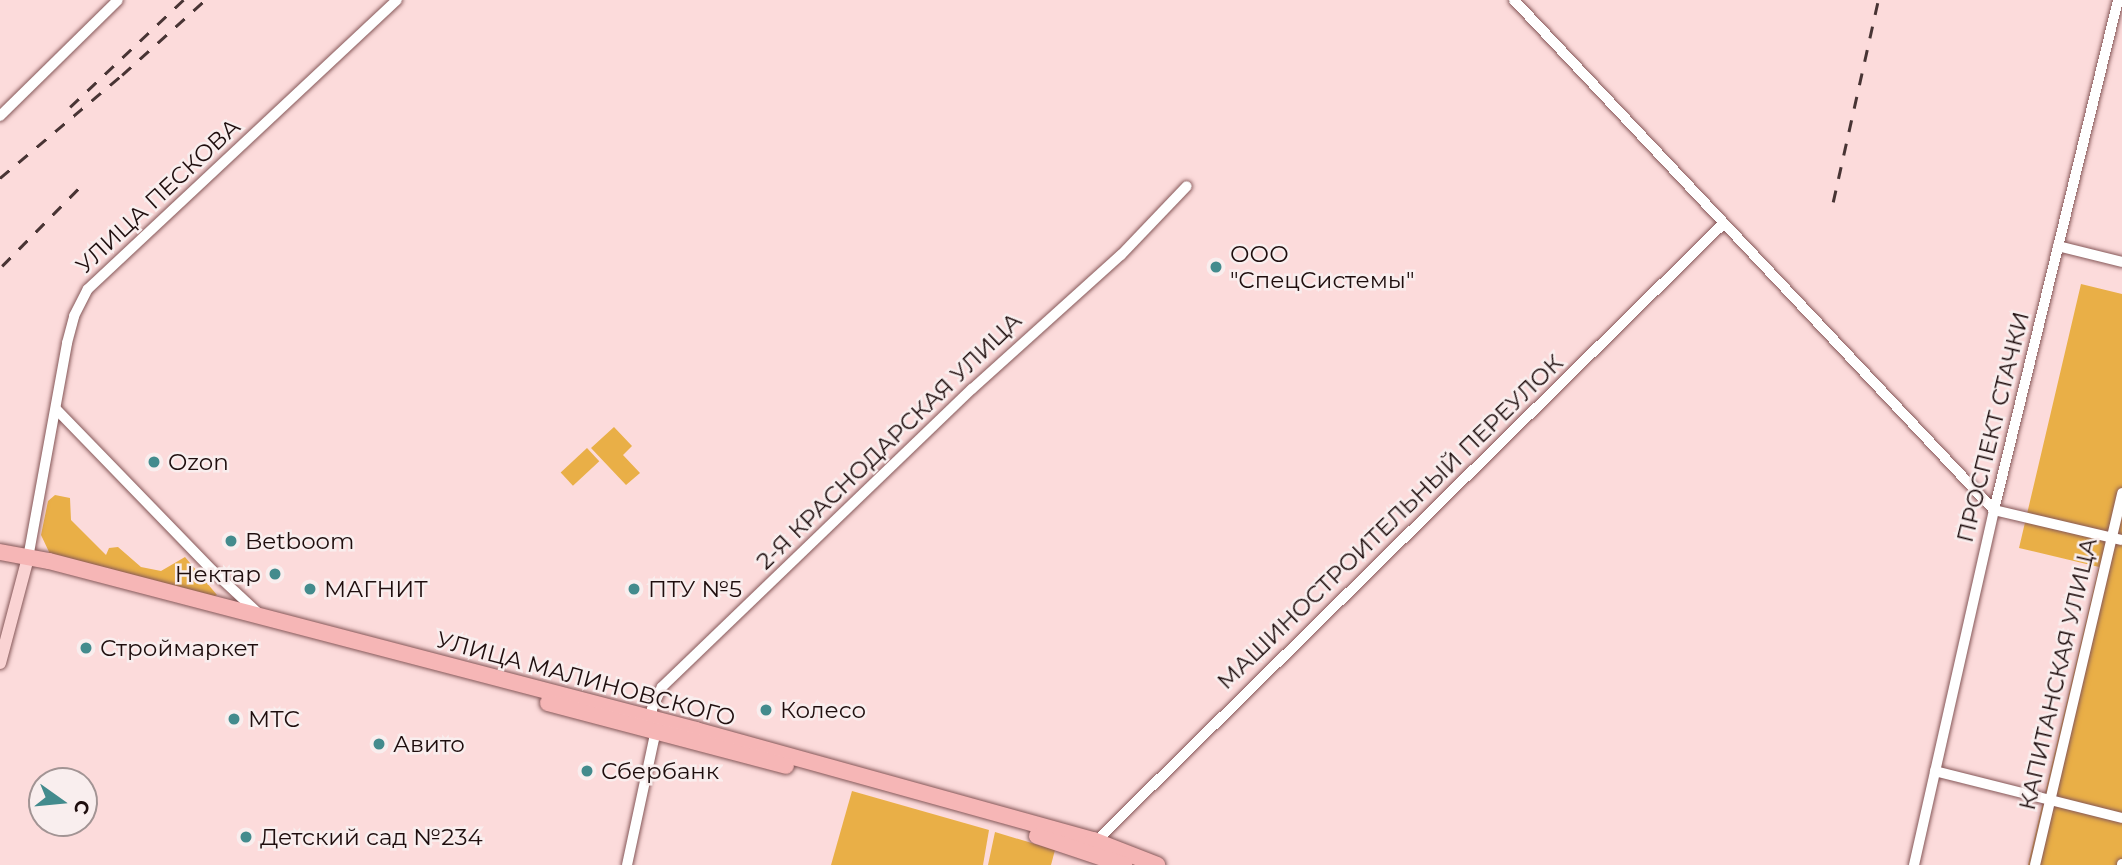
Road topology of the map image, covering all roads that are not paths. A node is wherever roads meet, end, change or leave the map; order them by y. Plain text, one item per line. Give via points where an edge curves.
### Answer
1 (118, 0) edge
2 (397, 0) edge
3 (1514, 0) edge
4 (2118, 0) edge
5 (0, 116) edge
6 (1187, 186) dead end
7 (1723, 223) junction
8 (2058, 246) junction
9 (2122, 262) edge
10 (55, 409) junction
11 (2122, 493) edge
12 (1994, 510) junction
13 (2117, 539) edge
14 (0, 552) edge
15 (0, 560) edge
16 (27, 562) junction
17 (264, 619) junction
18 (0, 663) edge
19 (652, 724) junction
20 (1935, 771) junction
21 (2049, 801) junction
22 (2122, 818) edge
23 (1092, 846) junction
24 (627, 865) edge
25 (1124, 865) edge
26 (1157, 865) edge
27 (1914, 865) edge
28 (2035, 865) edge

1 - 5 street
2 - 10 street, УЛИЦА ПЕСКОВА via 88,289 74,316
3 - 7 street
4 - 8 street, ПРОСПЕКТ СТАЧКИ
6 - 19 street, 2-Я КРАСНОДАРСКАЯ УЛИЦА via 1121,255 972,388 662,687 654,701
7 - 12 street
7 - 23 street, МАШИНОСТРОИТЕЛЬНЫЙ ПЕРЕУЛОК
8 - 9 street
8 - 12 street, ПРОСПЕКТ СТАЧКИ
10 - 16 street, УЛИЦА ПЕСКОВА
10 - 17 street
11 - 13 street, КАПИТАНСКАЯ УЛИЦА
12 - 13 street
12 - 20 street, ПРОСПЕКТ СТАЧКИ
13 - 21 street, КАПИТАНСКАЯ УЛИЦА
14 - 16 highway, УЛИЦА МАЛИНОВСКОГО
15 - 16 highway, УЛИЦА МАЛИНОВСКОГО
16 - 17 highway, УЛИЦА МАЛИНОВСКОГО
16 - 18 main road
16 - 19 highway, УЛИЦА МАЛИНОВСКОГО
17 - 19 highway, УЛИЦА МАЛИНОВСКОГО
19 - 23 highway, УЛИЦА МАЛИНОВСКОГО
19 - 24 street, 2-Я КРАСНОДАРСКАЯ УЛИЦА
20 - 21 street
20 - 27 street, ПРОСПЕКТ СТАЧКИ
21 - 22 street
21 - 28 street, КАПИТАНСКАЯ УЛИЦА
23 - 25 highway, УЛИЦА МАЛИНОВСКОГО
23 - 26 highway, УЛИЦА МАЛИНОВСКОГО

